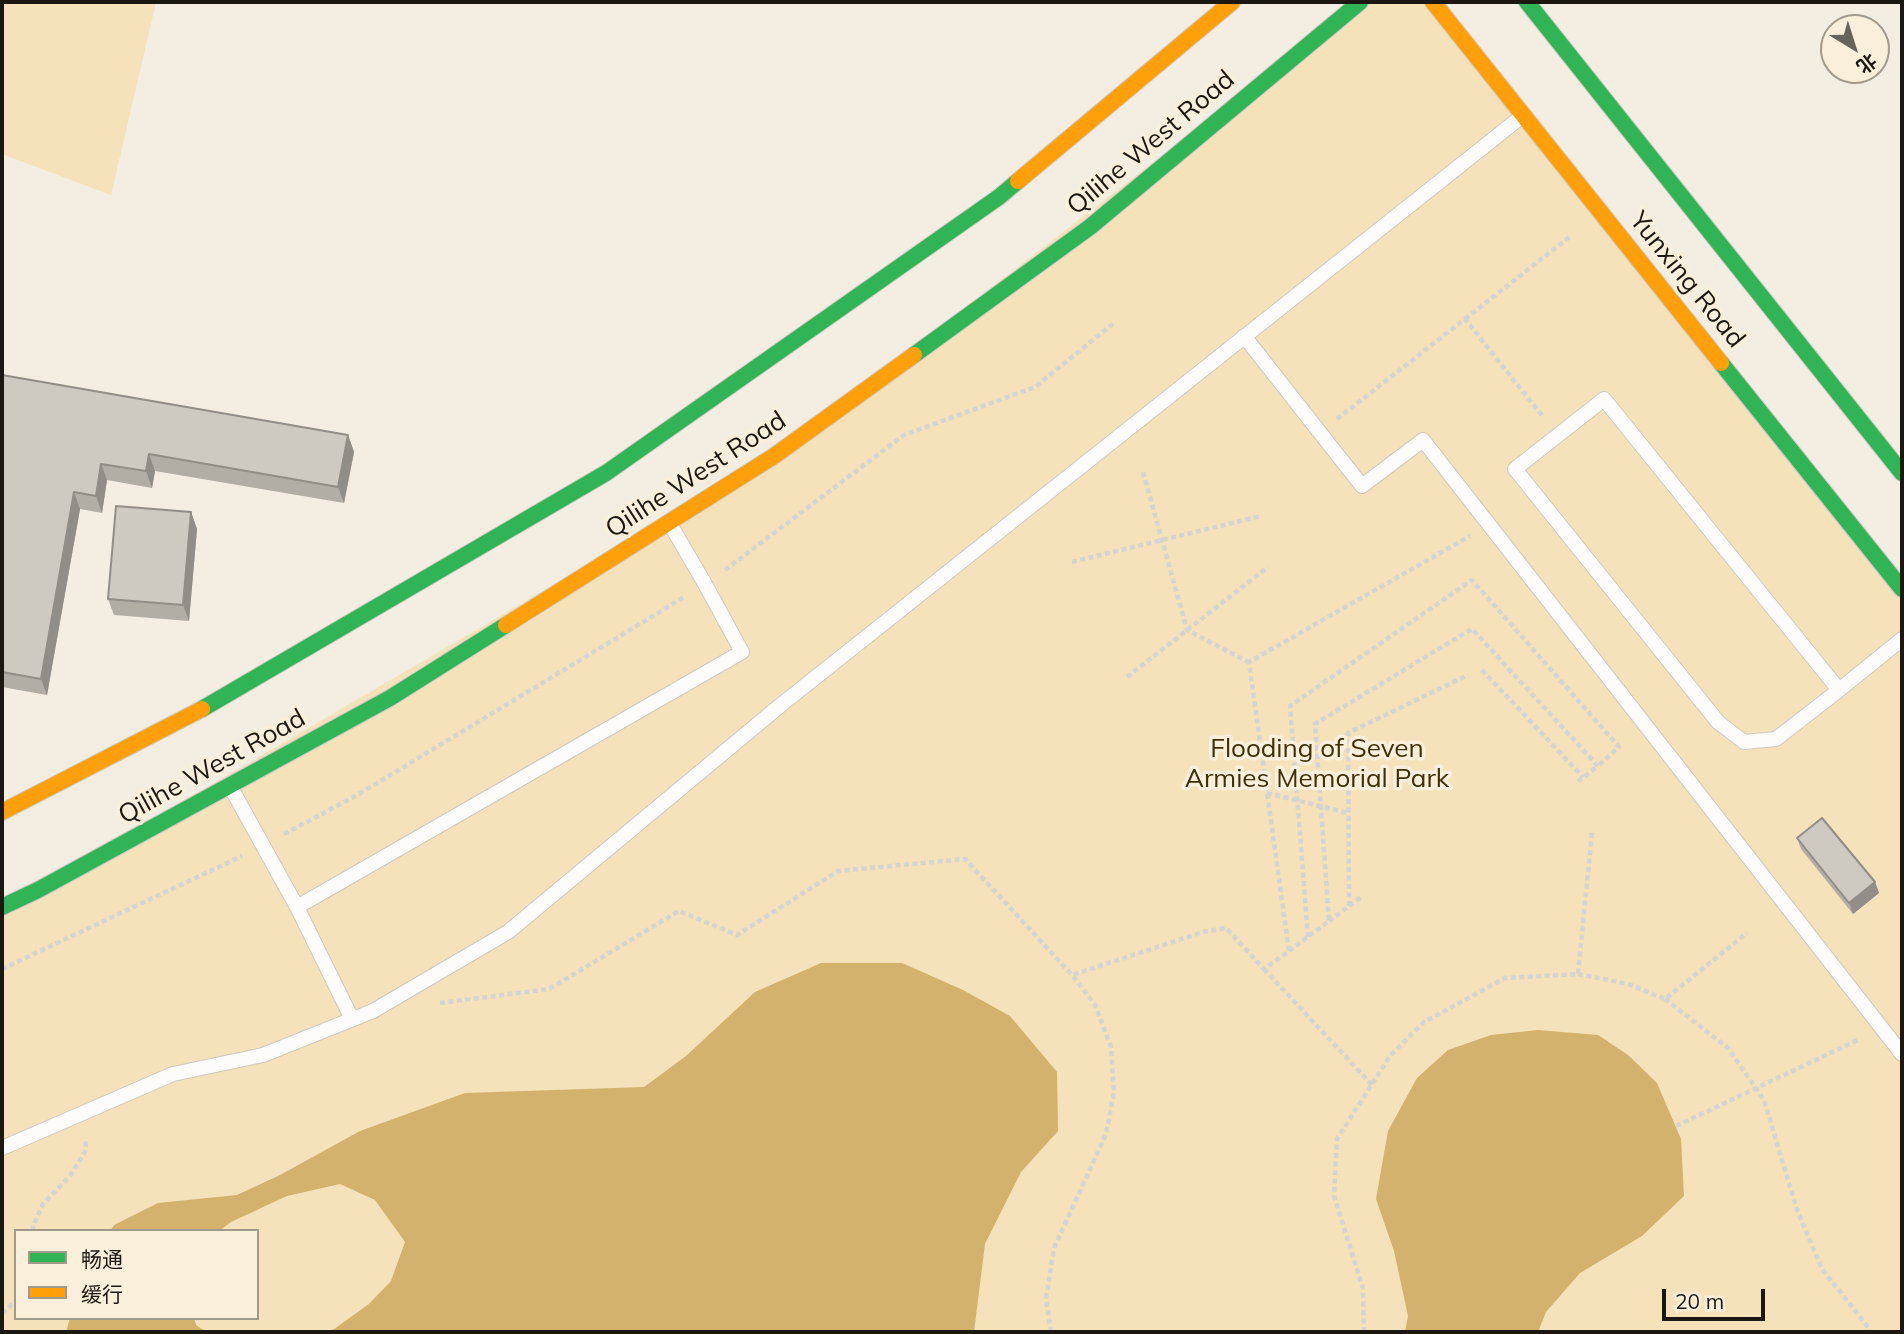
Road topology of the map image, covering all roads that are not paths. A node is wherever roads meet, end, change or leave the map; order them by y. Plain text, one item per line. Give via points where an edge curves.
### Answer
1 (1232, 2) edge
2 (1360, 2) edge
3 (1433, 2) edge
4 (1527, 2) edge
5 (1524, 114) junction
6 (1244, 336) junction
7 (1902, 473) edge
8 (669, 523) junction
9 (1902, 589) edge
10 (1902, 639) edge
11 (1839, 690) junction
12 (230, 785) junction
13 (2, 812) edge
14 (2, 906) edge
15 (297, 907) junction
16 (352, 1019) junction
17 (1902, 1054) edge
18 (2, 1148) edge

1 - 13 street, Qilihe West Road via 999,197 606,473 193,714
2 - 8 street, Qilihe West Road via 1090,227 774,456
3 - 5 street, Yunxing Road
4 - 7 street, Yunxing Road
5 - 6 lane
5 - 9 street, Yunxing Road
6 - 16 lane via 782,704 508,932
6 - 17 lane via 1362,486 1423,440
8 - 12 street, Qilihe West Road via 390,698
8 - 15 lane via 742,652
10 - 11 lane
11 - 11 lane via 1776,739 1744,742 1718,722 1515,468 1604,399
12 - 14 street, Qilihe West Road
12 - 15 lane
15 - 16 lane
16 - 18 lane via 263,1055 173,1073

